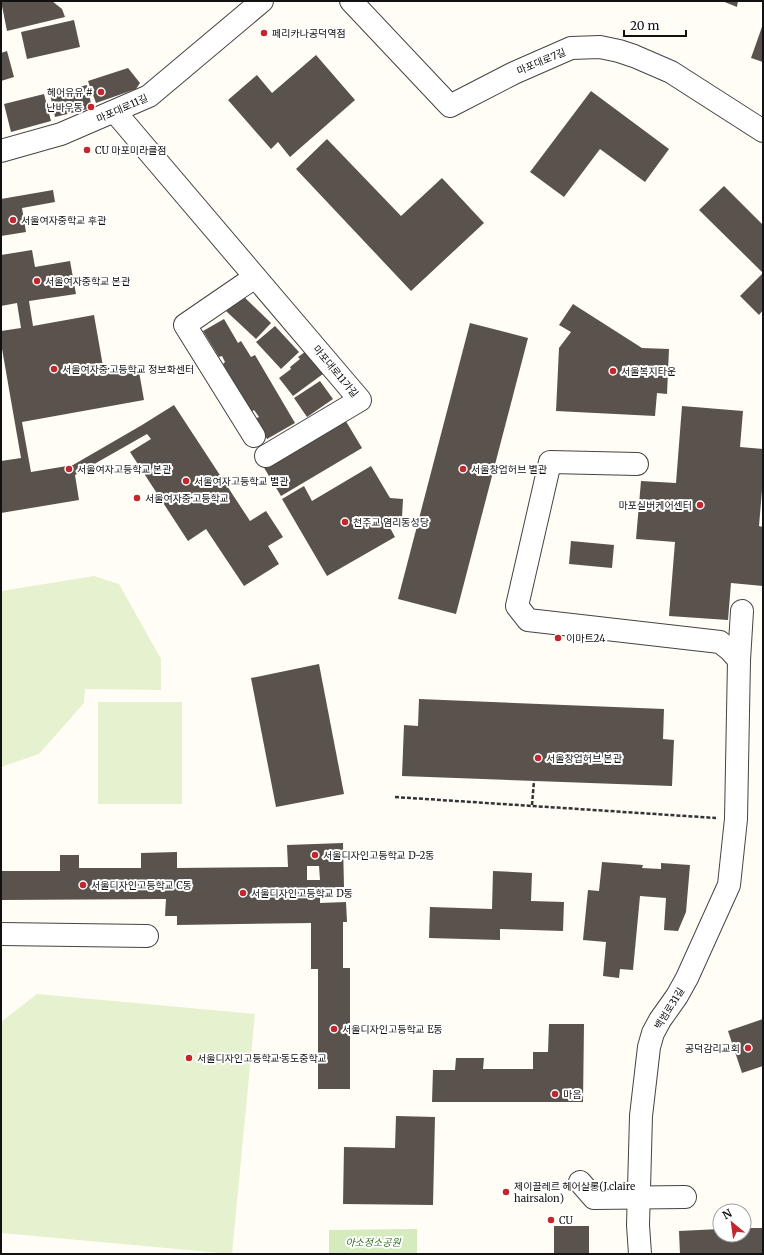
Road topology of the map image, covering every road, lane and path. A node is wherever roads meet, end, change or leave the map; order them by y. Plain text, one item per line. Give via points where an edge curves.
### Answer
1 (262, 1) edge
2 (351, 1) edge
3 (115, 112) junction
4 (763, 131) edge
5 (1, 151) edge
6 (255, 277) junction
7 (254, 436) dead end
8 (266, 456) dead end
9 (637, 464) dead end
10 (742, 611) dead end
11 (739, 660) junction
12 (534, 781) dead end
13 (395, 797) dead end
14 (532, 805) junction
15 (736, 819) junction
16 (1, 934) edge
17 (147, 936) dead end
18 (580, 1182) dead end
19 (639, 1197) junction
20 (685, 1197) dead end
21 (640, 1254) edge

1 - 3 street, 마포대로11길 via 150,96
2 - 4 street, 마포대로7길 via 450,106 514,73 572,48 600,47 627,53 671,72
3 - 5 street, 마포대로11길 via 61,134
3 - 6 street, 마포대로11가길
6 - 7 street via 185,325
6 - 8 street, 마포대로11가길 via 360,400
9 - 11 street via 550,462 517,606 528,620 720,642
10 - 11 street, 백범로31길
11 - 15 street, 백범로31길
12 - 14 path
13 - 14 path
14 - 15 path
15 - 19 street, 백범로31길 via 729,885 687,978 660,1020 648,1046 641,1116
16 - 17 street
18 - 19 street via 594,1198
19 - 20 street
19 - 21 street, 백범로31길

